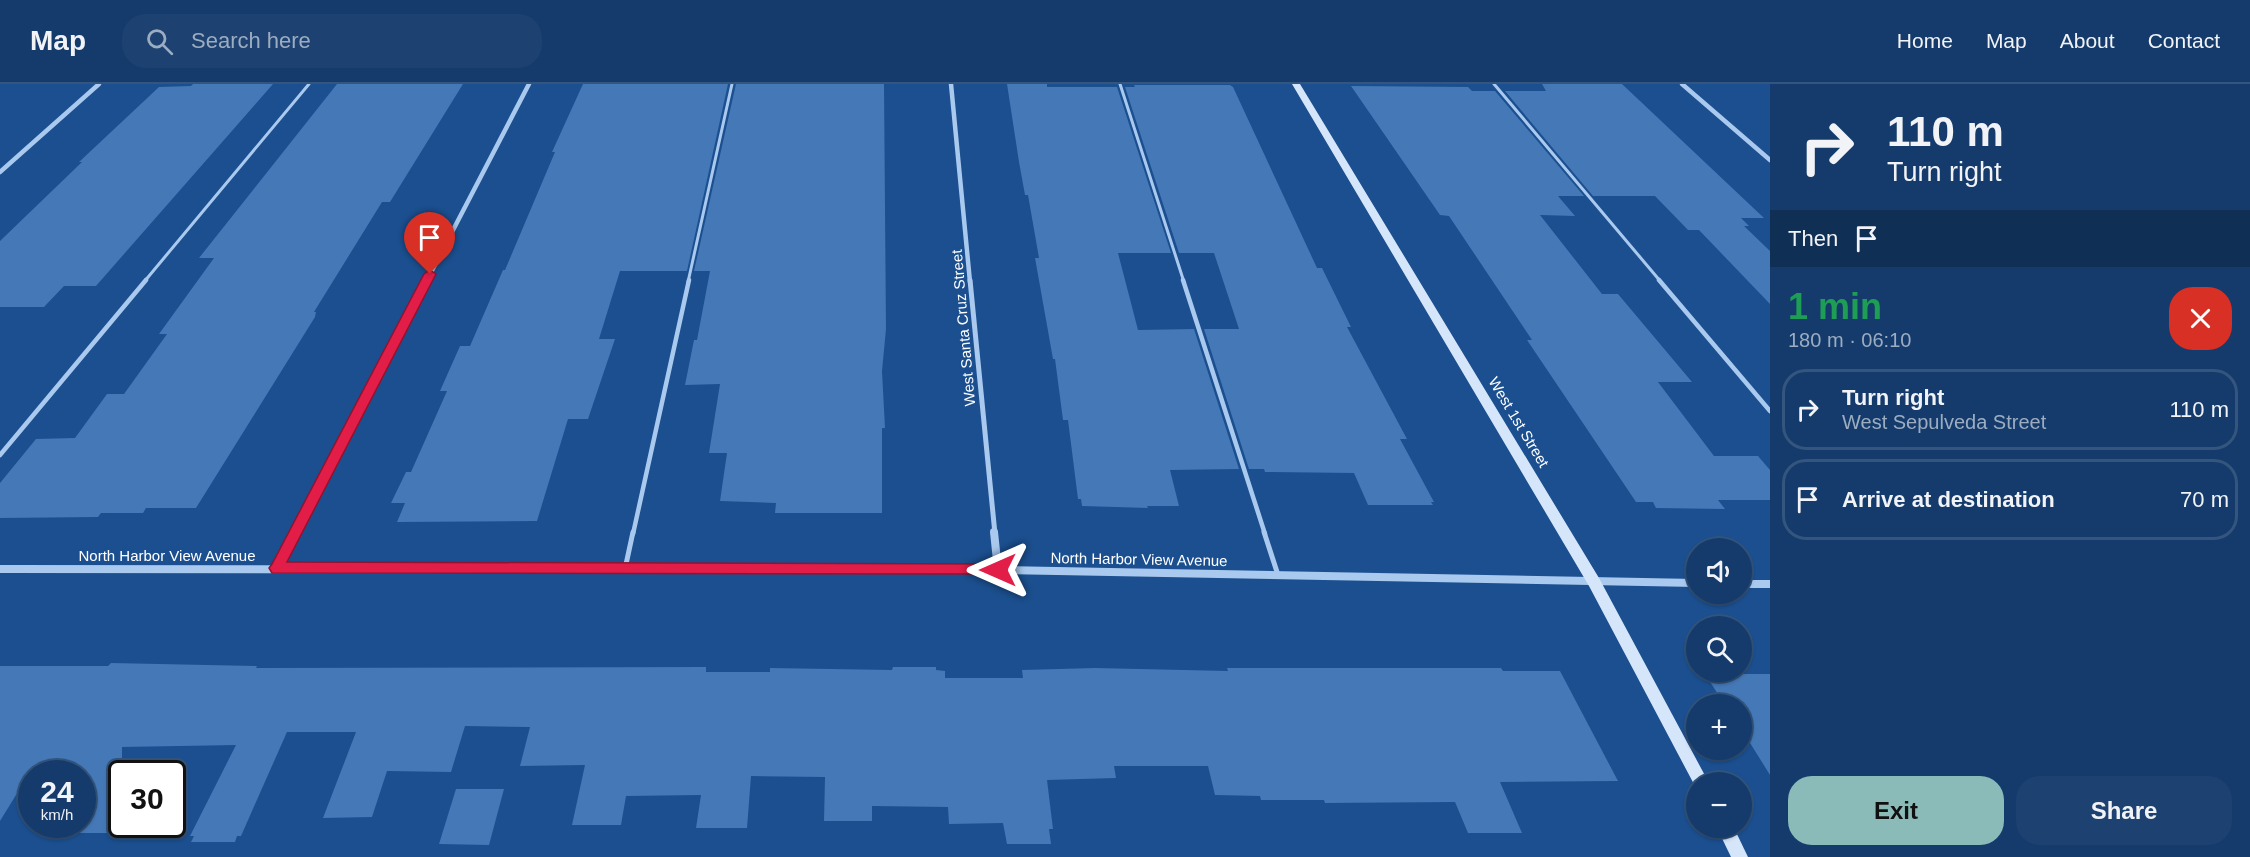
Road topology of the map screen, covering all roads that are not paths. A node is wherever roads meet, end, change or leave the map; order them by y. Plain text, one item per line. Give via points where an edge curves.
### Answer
1 (99, 84) edge
2 (309, 84) edge
3 (528, 84) edge
4 (732, 84) edge
5 (951, 84) edge
6 (1120, 84) edge
7 (1296, 84) edge
8 (1494, 84) edge
9 (1682, 84) edge
10 (1770, 160) edge
11 (0, 172) edge
12 (1770, 411) edge
13 (0, 455) edge
14 (277, 568) junction
15 (0, 569) edge
16 (625, 569) junction
17 (998, 570) junction
18 (1278, 575) junction
19 (1593, 582) junction
20 (1686, 583) edge
21 (1752, 584) edge
22 (1770, 584) edge
23 (1695, 772) edge
24 (1730, 838) edge
25 (1740, 857) edge

1 - 11 street
2 - 13 lane
3 - 14 street
4 - 16 lane
5 - 17 street, West Santa Cruz Street
6 - 18 lane
7 - 19 street, West 1st Street
8 - 12 lane
9 - 10 street
14 - 15 street, North Harbor View Avenue
14 - 16 street, North Harbor View Avenue
16 - 17 street, North Harbor View Avenue
17 - 18 street, North Harbor View Avenue
18 - 19 street, North Harbor View Avenue
19 - 20 street, North Harbor View Avenue
19 - 23 street, West 1st Street
21 - 22 street
24 - 25 street

